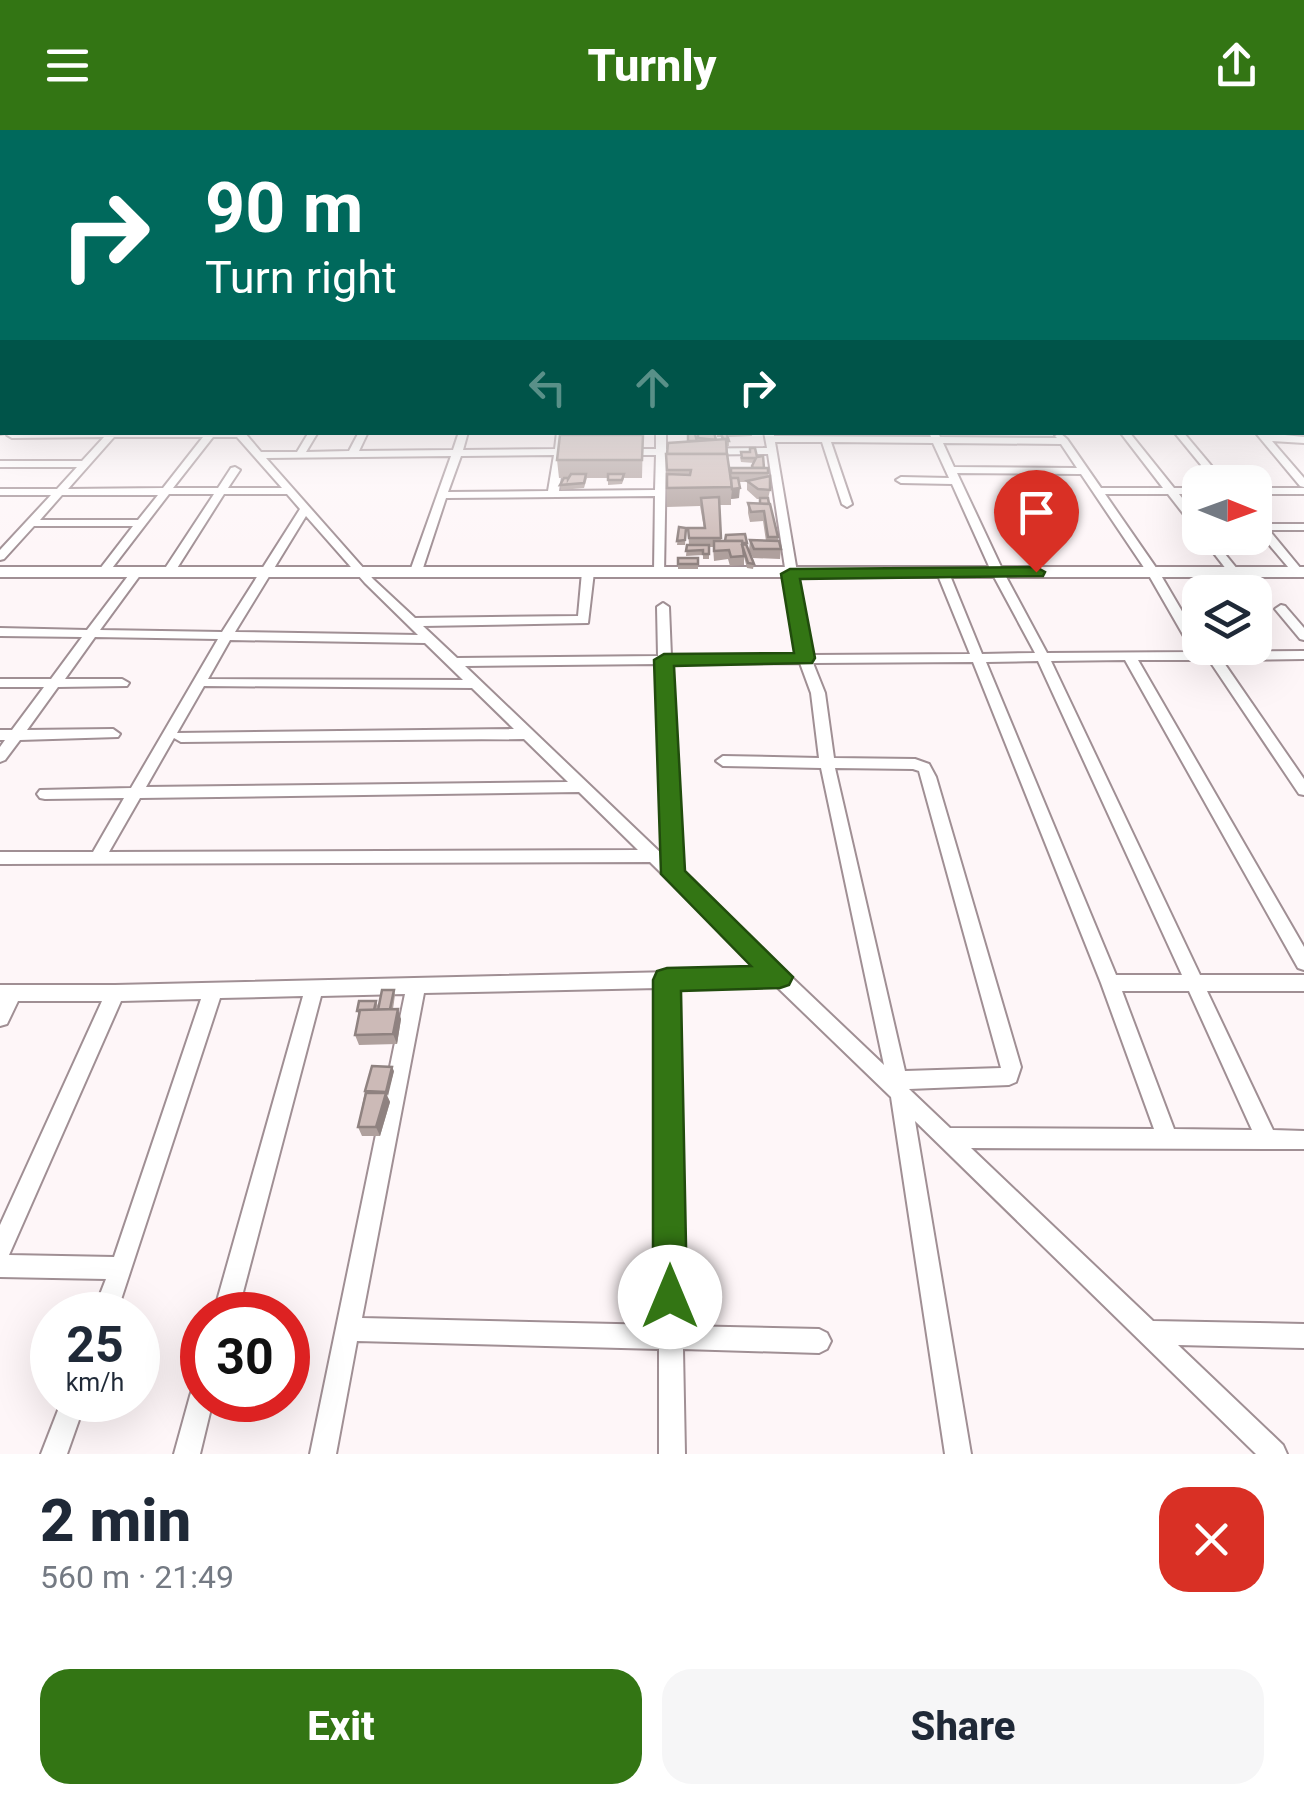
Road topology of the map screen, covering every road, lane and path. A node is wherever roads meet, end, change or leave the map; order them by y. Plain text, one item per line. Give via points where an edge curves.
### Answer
1 (112, 435) edge
2 (209, 435) edge
3 (214, 435) edge
4 (312, 435) edge
5 (362, 435) edge
6 (463, 435) edge
7 (561, 435) edge
8 (661, 435) edge
9 (1126, 435) edge
10 (1181, 435) edge
11 (1262, 435) edge
12 (934, 437) edge
13 (1061, 437) edge
14 (826, 440) junction
15 (1304, 440) edge
16 (771, 441) edge
17 (247, 443) edge
18 (558, 452) junction
19 (592, 452) edge
20 (609, 452) edge
21 (659, 452) junction
22 (353, 453) junction
23 (457, 453) junction
24 (300, 454) junction
25 (0, 464) edge
26 (85, 464) junction
27 (1206, 465) edge
28 (235, 470) dead end
29 (1084, 471) junction
30 (952, 476) junction
31 (901, 480) dead end
32 (1304, 488) edge
33 (1272, 490) edge
34 (1098, 491) junction
35 (1172, 491) junction
36 (1182, 491) edge
37 (0, 492) edge
38 (61, 492) junction
39 (166, 492) junction
40 (221, 492) junction
41 (290, 492) junction
42 (659, 493) junction
43 (553, 494) junction
44 (442, 495) junction
45 (847, 504) dead end
46 (1182, 504) edge
47 (305, 509) junction
48 (142, 522) junction
49 (32, 523) junction
50 (1272, 525) edge
51 (1304, 526) edge
52 (0, 539) edge
53 (18, 539) junction
54 (1272, 540) edge
55 (1221, 555) edge
56 (0, 558) edge
57 (0, 572) edge
58 (588, 572) junction
59 (660, 572) junction
60 (998, 572) junction
61 (1153, 572) junction
62 (1234, 572) junction
63 (1301, 572) edge
64 (361, 573) junction
65 (943, 573) junction
66 (102, 574) junction
67 (134, 574) junction
68 (168, 574) junction
69 (263, 574) junction
70 (415, 574) junction
71 (790, 574) junction
72 (663, 607) dead end
73 (1282, 608) dead end
74 (1182, 616) edge
75 (412, 622) junction
76 (0, 632) edge
77 (88, 634) junction
78 (226, 636) junction
79 (1304, 636) edge
80 (430, 639) junction
81 (1272, 655) edge
82 (1304, 655) edge
83 (1129, 656) junction
84 (1182, 656) edge
85 (977, 657) junction
86 (1043, 657) junction
87 (805, 658) junction
88 (664, 660) junction
89 (453, 662) junction
90 (1214, 665) edge
91 (0, 682) edge
92 (53, 682) junction
93 (122, 683) dead end
94 (210, 683) dead end
95 (476, 684) junction
96 (114, 734) dead end
97 (528, 734) junction
98 (8, 735) edge
99 (181, 737) dead end
100 (0, 757) edge
101 (723, 762) dead end
102 (827, 762) junction
103 (582, 786) junction
104 (1304, 790) edge
105 (136, 793) junction
106 (45, 794) dead end
107 (654, 856) junction
108 (0, 858) edge
109 (98, 859) junction
110 (673, 874) junction
111 (1304, 963) edge
112 (780, 977) junction
113 (667, 980) junction
114 (1110, 983) junction
115 (1193, 983) junction
116 (1304, 983) edge
117 (416, 986) junction
118 (314, 988) junction
119 (212, 991) junction
120 (6, 993) edge
121 (116, 993) junction
122 (0, 1018) edge
123 (898, 1086) junction
124 (946, 1138) junction
125 (1167, 1138) junction
126 (1268, 1139) junction
127 (1302, 1140) edge
128 (0, 1250) edge
129 (0, 1266) edge
130 (121, 1268) junction
131 (112, 1292) edge
132 (230, 1292) edge
133 (348, 1329) junction
134 (1148, 1333) junction
135 (1304, 1336) edge
136 (670, 1337) junction
137 (819, 1341) dead end
138 (66, 1422) edge
139 (195, 1422) edge
140 (54, 1454) edge
141 (187, 1454) edge
142 (323, 1454) edge
143 (672, 1454) edge
144 (958, 1454) edge
145 (1274, 1454) edge

1 - 26 street
2 - 39 street
3 - 17 street
4 - 24 street
5 - 22 street
6 - 23 street
7 - 18 street
8 - 21 street
9 - 35 street
10 - 27 street
11 - 15 street
11 - 32 street
12 - 13 street
12 - 14 street
12 - 30 street
13 - 29 street
14 - 16 street
14 - 45 street
16 - 21 street
16 - 71 street
17 - 24 street
17 - 41 street
18 - 19 street
18 - 23 street
18 - 43 street
20 - 21 street
21 - 42 street
22 - 23 street
22 - 24 street
23 - 44 street
25 - 26 street
26 - 38 street
28 - 40 street
29 - 30 street
29 - 34 street
30 - 31 street
30 - 60 street
32 - 33 street
34 - 35 street
34 - 61 street
35 - 36 street
35 - 46 street
37 - 38 street
38 - 39 street
38 - 49 street
39 - 40 street
39 - 48 street
40 - 41 street
40 - 68 street
41 - 47 street
42 - 43 street
42 - 59 street
43 - 44 street
44 - 70 street
47 - 64 street
47 - 69 street
48 - 49 street
48 - 66 street
49 - 53 street
50 - 51 street
52 - 53 street
53 - 56 street
54 - 63 street
55 - 62 street
57 - 66 street
58 - 59 street
58 - 70 street
58 - 75 street via 584,620
59 - 71 street
60 - 61 street
60 - 65 street
60 - 86 street
61 - 62 street
61 - 74 street
62 - 63 street
64 - 69 street
64 - 70 street
64 - 75 street
65 - 71 street
65 - 85 street
66 - 67 street
67 - 68 street
67 - 77 street
68 - 69 street
69 - 78 street
71 - 87 street
72 - 88 street
73 - 79 street
75 - 80 street
76 - 77 street
77 - 78 street
77 - 92 street
78 - 80 street
78 - 105 street
80 - 89 street
81 - 82 street
83 - 84 street
83 - 86 street
83 - 111 street
85 - 86 street
85 - 87 street
85 - 114 street
86 - 115 street
87 - 88 street
87 - 102 street via 818,694
88 - 89 street
88 - 110 street
89 - 95 street
90 - 104 street
91 - 92 street
92 - 93 street
92 - 98 street
94 - 95 street
95 - 97 street
96 - 98 street
97 - 99 street
97 - 103 street
98 - 100 street
101 - 102 street
102 - 123 street
102 - 123 street via 924,768 1011,1066 1009,1076 998,1078
103 - 105 street
103 - 107 street
105 - 106 street
105 - 109 street
107 - 109 street
107 - 110 street
108 - 109 street
110 - 112 street
112 - 113 street
112 - 123 street
113 - 117 street
113 - 136 street
114 - 115 street
114 - 125 street
115 - 116 street
115 - 126 street
117 - 118 street
117 - 133 street
118 - 119 street
118 - 132 street
119 - 121 street
119 - 130 street
120 - 121 street
120 - 122 street
121 - 128 street
123 - 124 street
123 - 144 street
124 - 125 street
124 - 134 street
125 - 126 street
126 - 127 street
129 - 130 street
130 - 131 street
133 - 136 street
133 - 142 street
134 - 135 street
134 - 145 street
136 - 137 street
136 - 143 street
138 - 140 street
139 - 141 street

